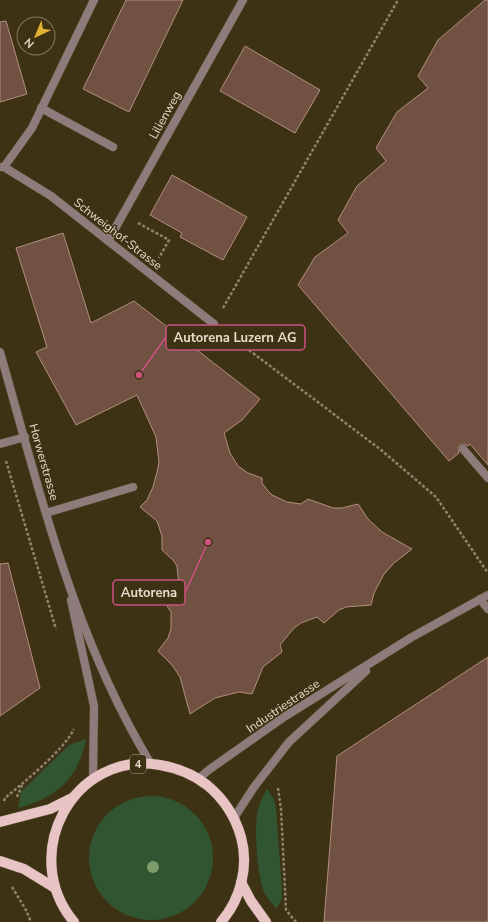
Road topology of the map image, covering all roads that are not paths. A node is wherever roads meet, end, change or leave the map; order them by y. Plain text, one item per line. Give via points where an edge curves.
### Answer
1 (94, 0) edge
2 (243, 0) edge
3 (41, 108) junction
4 (113, 147) dead end
5 (2, 167) edge
6 (108, 241) junction
7 (214, 324) road end
8 (0, 352) edge
9 (24, 437) junction
10 (1, 444) edge
11 (463, 449) dead end
12 (488, 478) edge
13 (133, 487) dead end
14 (46, 513) junction
15 (66, 580) junction
16 (484, 597) edge
17 (488, 610) edge
18 (382, 656) junction
19 (151, 764) junction
20 (199, 778) junction
21 (93, 780) junction
22 (74, 797) junction
23 (234, 818) junction
24 (0, 822) edge
25 (0, 861) edge
26 (242, 882) junction
27 (55, 888) junction
28 (74, 922) edge
29 (221, 922) edge
30 (266, 922) edge

1 - 3 street
2 - 6 street, Lilienweg
3 - 4 street
3 - 5 street via 32,128
5 - 6 street, Schweighof-Strasse via 51,196
6 - 7 street, Schweighof-Strasse
8 - 9 street, Horwerstrasse
9 - 10 street
9 - 14 street, Horwerstrasse
11 - 12 street
13 - 14 street
14 - 15 street, Horwerstrasse
15 - 19 street, Horwerstrasse via 110,688
15 - 21 street, Horwerstrasse via 94,706
16 - 17 street
16 - 18 street, Industriestrasse
18 - 20 street, Industriestrasse via 284,718
18 - 23 street, Industriestrasse via 289,742
19 - 20 main road, 4 via 176,768
19 - 21 main road, 4 via 131,764 111,770
20 - 23 main road, 4 via 219,796
21 - 22 main road, 4
22 - 24 main road, 4 via 50,809
22 - 27 main road, 4 via 57,824 52,840
23 - 26 main road, 4 via 244,856
25 - 27 main road via 24,869
26 - 29 main road, 4 via 232,907
26 - 30 main road via 258,913
27 - 28 main road, 4 via 62,905

